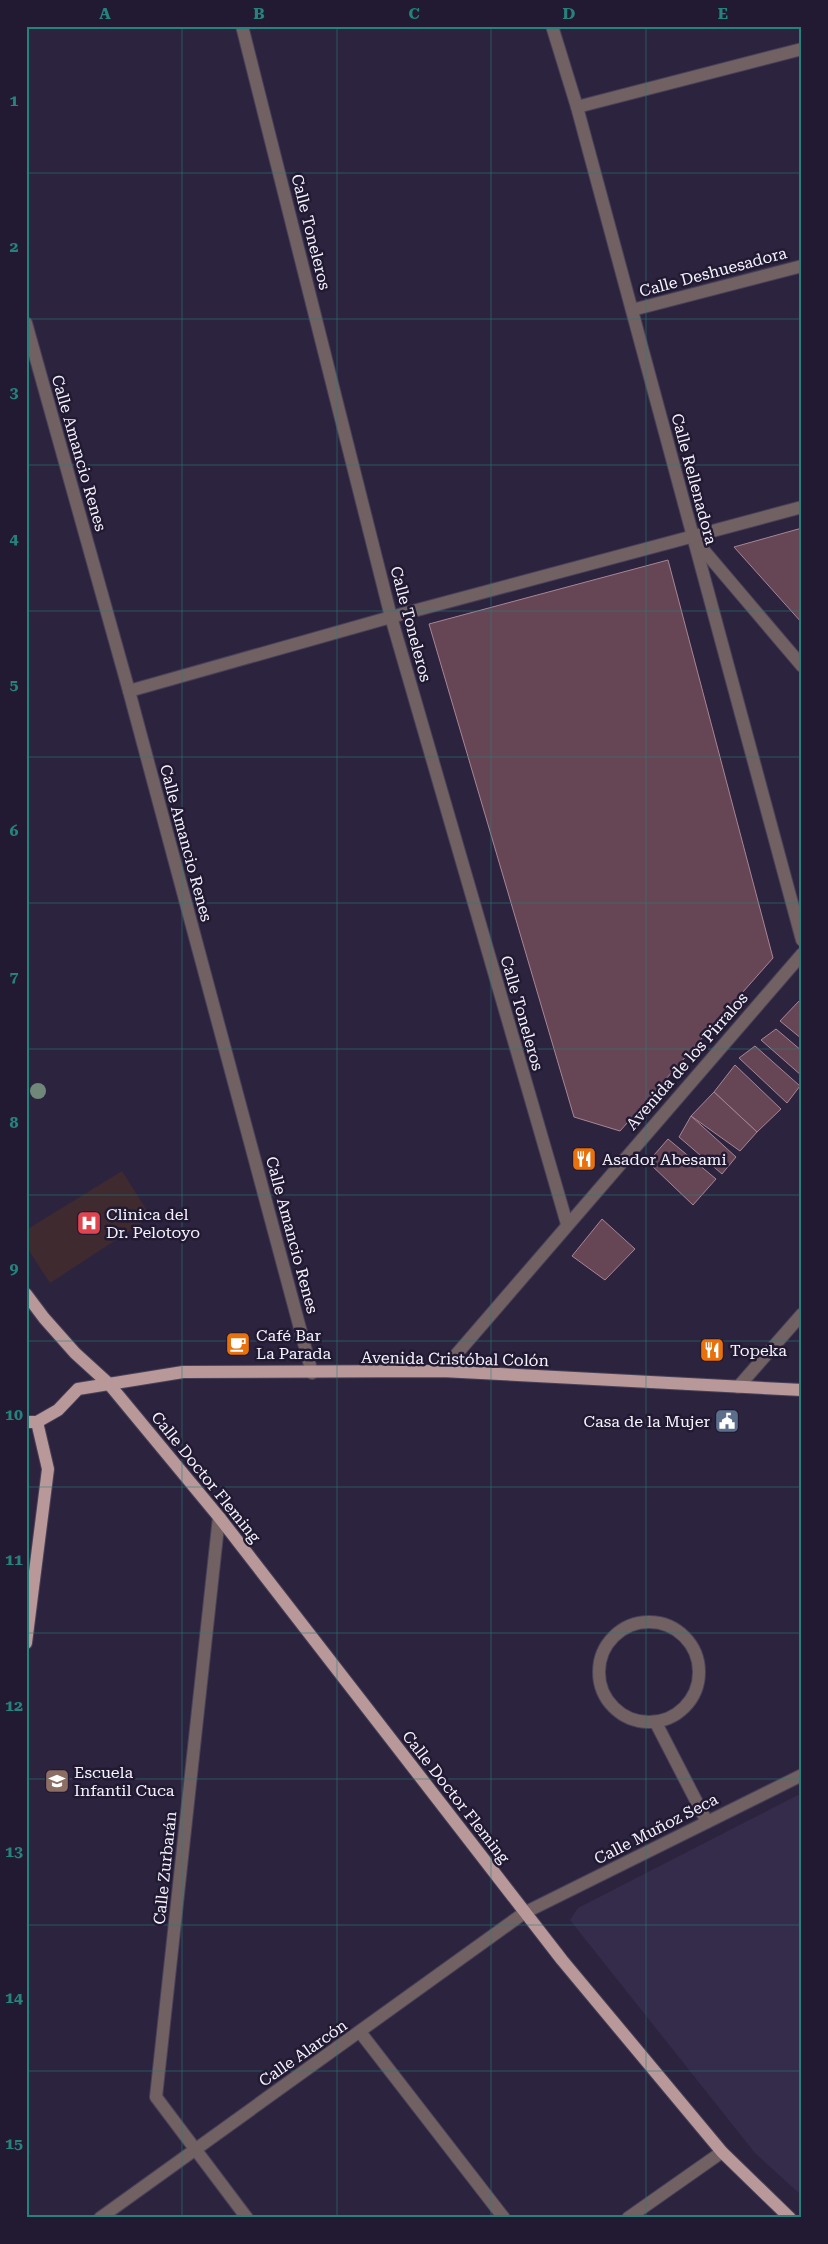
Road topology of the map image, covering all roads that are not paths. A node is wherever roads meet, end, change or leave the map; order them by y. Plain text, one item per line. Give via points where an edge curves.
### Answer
1 (242, 26) edge
2 (552, 26) edge
3 (802, 49) edge
4 (577, 107) junction
5 (802, 266) edge
6 (632, 310) junction
7 (26, 323) edge
8 (802, 507) edge
9 (693, 537) junction
10 (391, 617) junction
11 (802, 666) edge
12 (129, 691) junction
13 (802, 940) edge
14 (802, 954) edge
15 (567, 1224) junction
16 (26, 1294) edge
17 (802, 1314) edge
18 (442, 1371) junction
19 (312, 1373) junction
20 (109, 1384) junction
21 (738, 1387) junction
22 (802, 1390) edge
23 (31, 1422) edge
24 (219, 1517) junction
25 (26, 1643) edge
26 (656, 1722) junction
27 (802, 1774) edge
28 (707, 1822) junction
29 (524, 1913) junction
30 (360, 2032) junction
31 (195, 2149) junction
32 (722, 2152) junction
33 (100, 2218) edge
34 (247, 2218) edge
35 (504, 2218) edge
36 (628, 2218) edge
37 (790, 2218) edge

1 - 10 street, Calle Toneleros
2 - 4 street, Calle Rellenadora
3 - 4 street
4 - 6 street, Calle Rellenadora
5 - 6 street, Calle Deshuesadora
6 - 9 street, Calle Rellenadora
7 - 12 street, Calle Amancio Renes
8 - 9 street
9 - 10 street
9 - 11 street
9 - 13 street, Calle Rellenadora
10 - 12 street
10 - 15 street, Calle Toneleros
12 - 19 street, Calle Amancio Renes
14 - 15 street, Avenida de los Pirralos
15 - 18 street, Avenida de los Pirralos
16 - 20 main road, Calle Doctor Fleming via 75,1353
17 - 21 street
18 - 19 main road, Avenida Cristóbal Colón
18 - 21 main road, Avenida Cristóbal Colón
19 - 20 main road, Avenida Cristóbal Colón via 183,1372
20 - 23 main road, Avenida Cristóbal Colón via 78,1389 58,1410
20 - 24 main road, Calle Doctor Fleming
21 - 22 main road, Avenida Cristóbal Colón
23 - 25 main road via 48,1470
24 - 29 main road, Calle Doctor Fleming
24 - 31 street, Calle Zurbarán via 156,2097
26 - 26 street via 633,1721 614,1709 601,1690 598,1667 605,1646 620,1630 642,1621 664,1623 684,1635 697,1654 700,1676 693,1698 677,1715
26 - 28 street
27 - 28 street, Calle Muñoz Seca
28 - 29 street, Calle Muñoz Seca
29 - 30 street, Calle Alarcón
29 - 32 main road, Calle Doctor Fleming
30 - 31 street, Calle Alarcón
30 - 35 street
31 - 33 street, Calle Alarcón
31 - 34 street, Calle Zurbarán
32 - 36 street
32 - 37 main road, Calle Doctor Fleming

